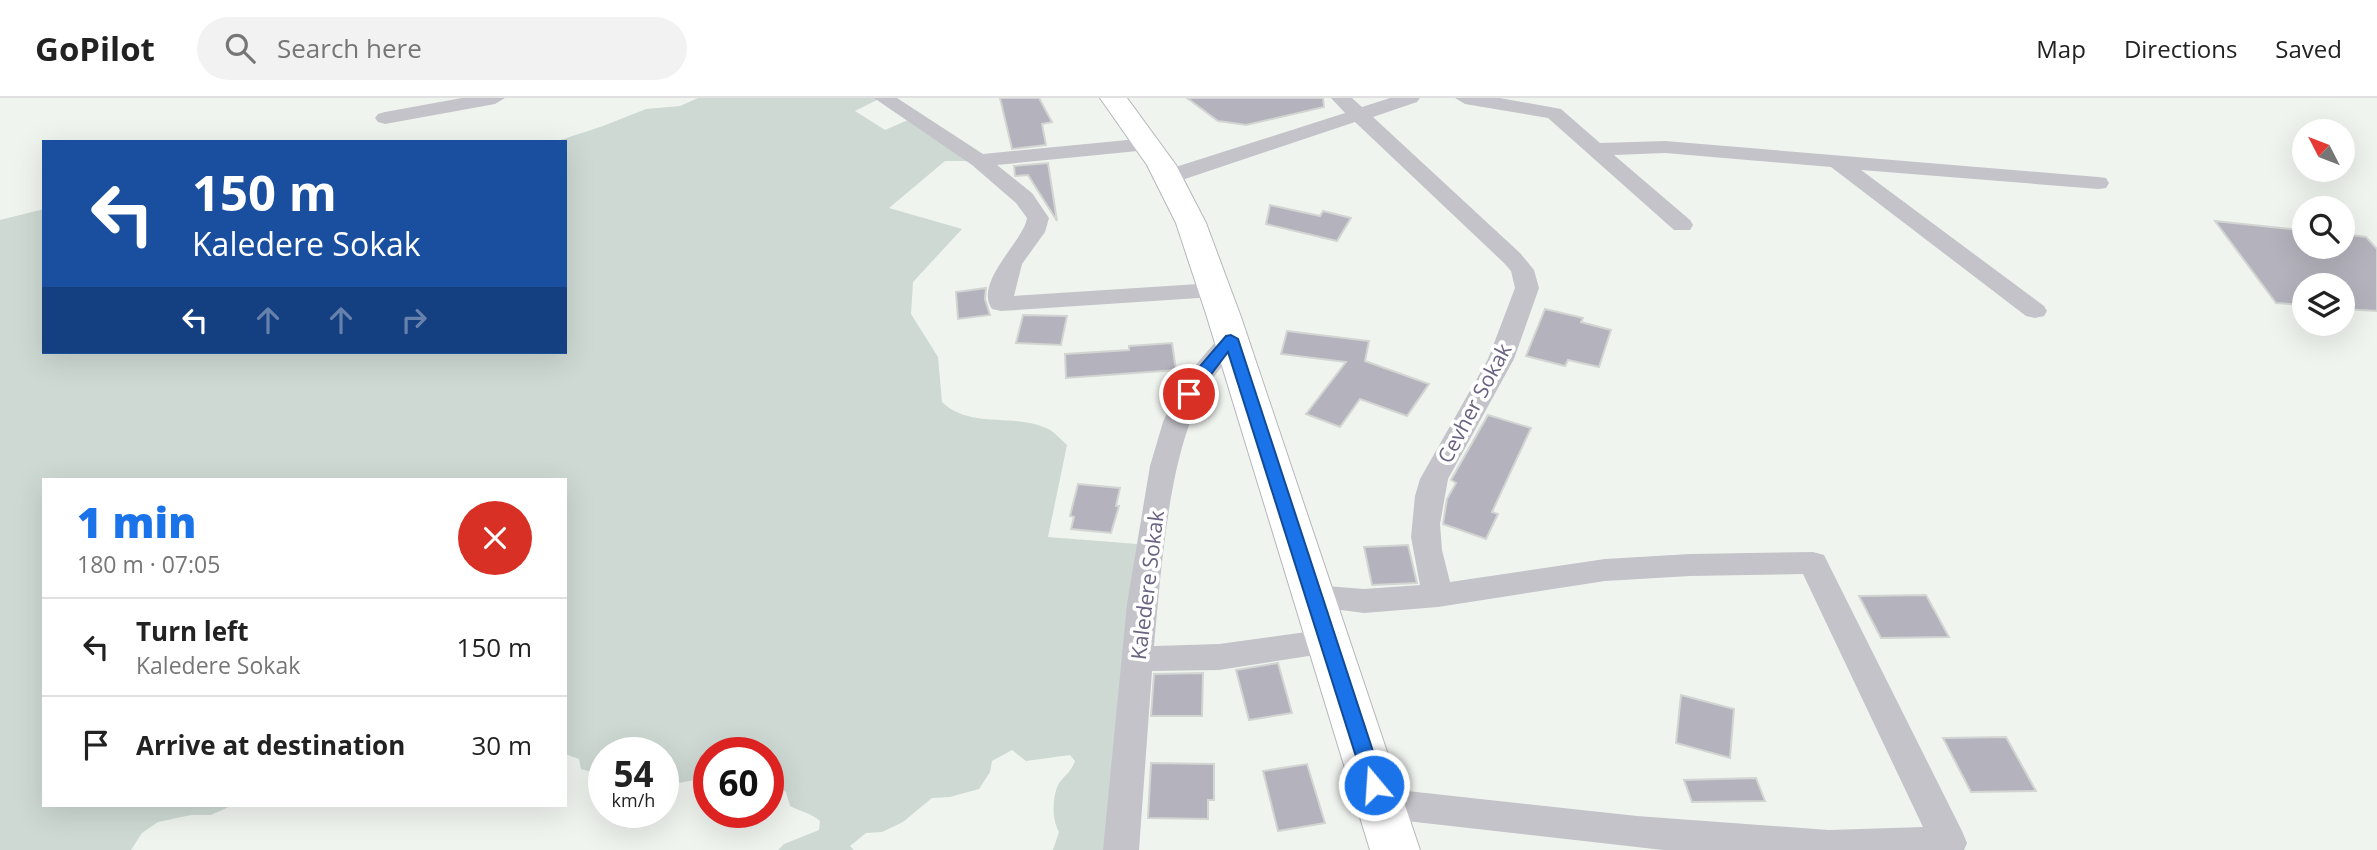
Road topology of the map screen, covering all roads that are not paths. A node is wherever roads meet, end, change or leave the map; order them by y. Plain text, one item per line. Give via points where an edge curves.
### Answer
1 (495, 98) edge
2 (884, 98) edge
3 (1113, 98) edge
4 (1410, 98) edge
5 (1465, 98) edge
6 (1349, 106) edge
7 (385, 118) dead end
8 (1148, 144) junction
9 (1597, 149) junction
10 (979, 160) junction
11 (1835, 161) junction
12 (1168, 177) junction
13 (2098, 183) dead end
14 (1682, 225) dead end
15 (1214, 290) junction
16 (2035, 311) dead end
17 (1231, 339) junction
18 (1438, 595) junction
19 (1314, 597) junction
20 (1328, 641) junction
21 (1137, 659) junction
22 (1380, 803) junction
23 (1121, 850) edge
24 (1395, 850) edge

1 - 7 street
2 - 10 street
3 - 8 main road
4 - 6 street
5 - 9 street via 1547,110
6 - 12 street via 1220,162
6 - 18 street, Cevher Sokak via 1512,258 1527,288 1502,359 1434,479 1424,522 1425,546
8 - 10 street
8 - 12 main road
9 - 11 street via 1665,147
9 - 14 street
10 - 15 street via 1018,192 1038,218 1033,234 1010,265 1002,284 1001,304
11 - 13 street
11 - 16 street
12 - 15 main road via 1191,223
15 - 17 main road
17 - 19 main road
17 - 21 street, Kaledere Sokak via 1189,394 1163,466
18 - 19 street via 1364,601
18 - 22 street via 1605,570 1813,563 1949,843 1802,844 1637,832
19 - 20 main road
20 - 21 street via 1219,657
20 - 22 main road
21 - 23 street, Kaledere Sokak
22 - 24 main road

